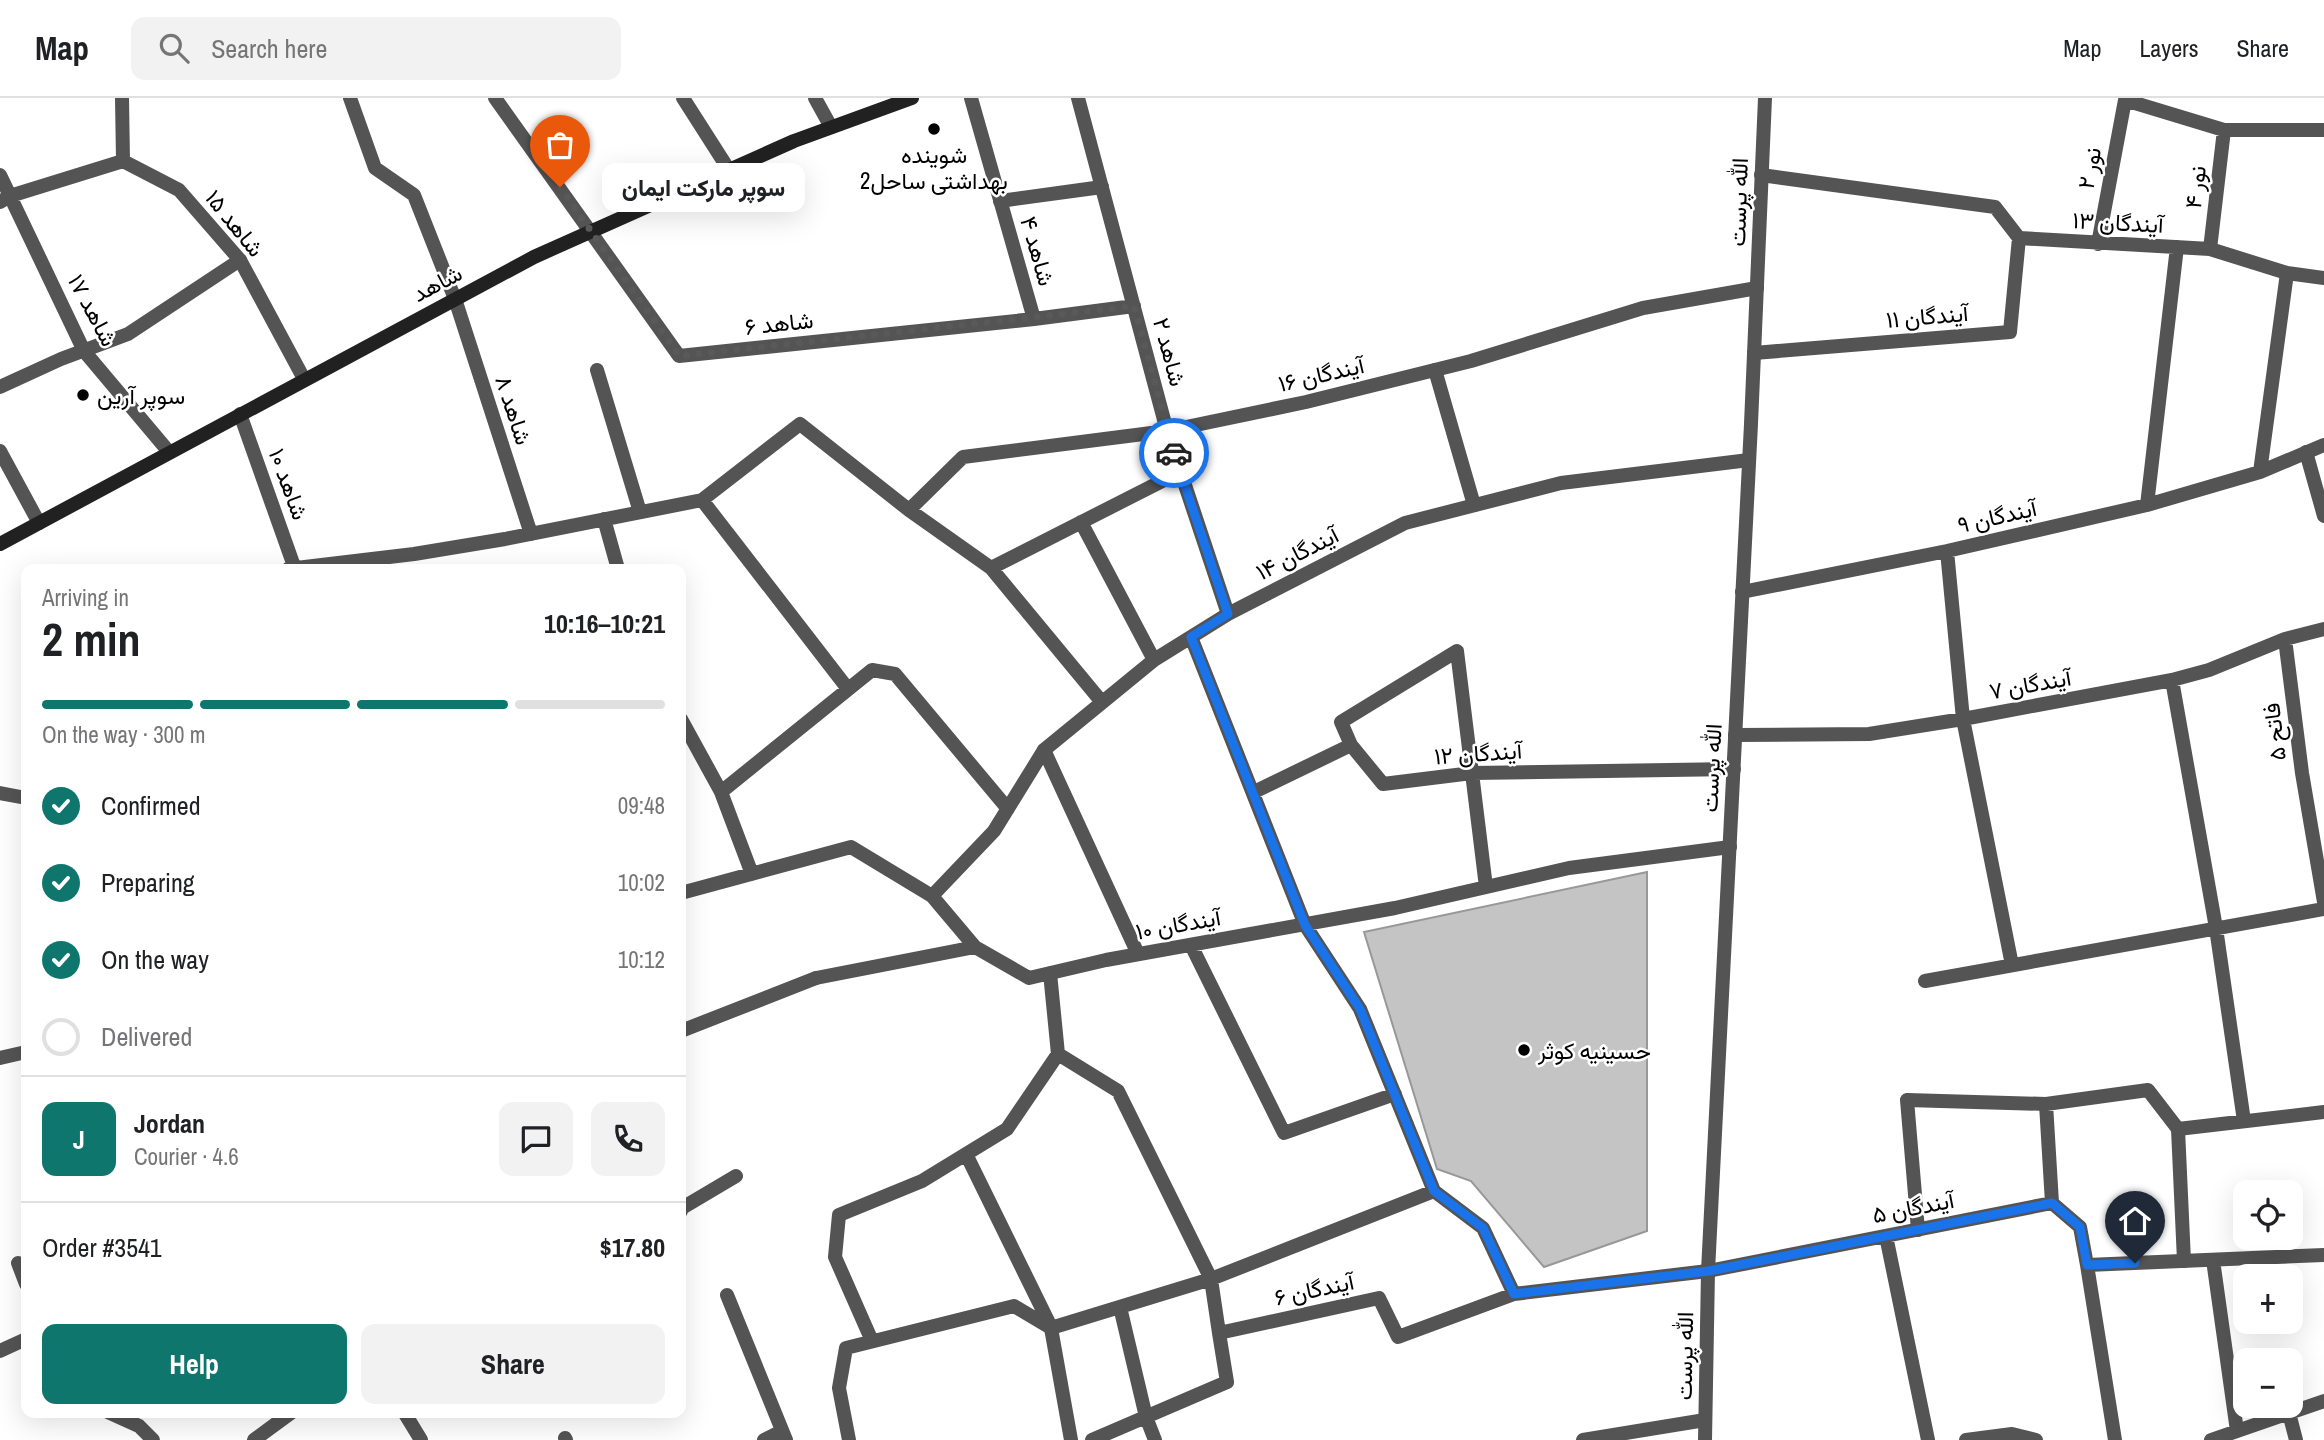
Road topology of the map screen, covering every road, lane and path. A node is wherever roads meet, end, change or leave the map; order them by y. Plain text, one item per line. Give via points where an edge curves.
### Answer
1 (122, 98) edge
2 (350, 98) edge
3 (495, 98) edge
4 (683, 98) edge
5 (815, 98) edge
6 (912, 98) edge
7 (971, 98) edge
8 (1078, 98) edge
9 (1765, 98) edge
10 (831, 127) junction
11 (2224, 130) junction
12 (2324, 130) edge
13 (122, 161) junction
14 (729, 170) junction
15 (1761, 174) junction
16 (0, 175) edge
17 (1102, 187) junction
18 (5, 199) edge
19 (1000, 201) junction
20 (592, 232) junction
21 (2019, 238) junction
22 (2098, 244) junction
23 (2177, 247) junction
24 (2210, 249) junction
25 (240, 260) junction
26 (2287, 273) junction
27 (2324, 278) edge
28 (1757, 288) junction
29 (455, 299) junction
30 (1134, 306) junction
31 (1034, 319) junction
32 (85, 351) junction
33 (1754, 353) junction
34 (597, 370) dead end
35 (1436, 370) junction
36 (304, 379) junction
37 (0, 387) edge
38 (240, 414) junction
39 (1167, 431) junction
40 (2324, 445) edge
41 (0, 451) edge
42 (169, 452) junction
43 (2306, 452) junction
44 (1749, 460) junction
45 (1180, 472) junction
46 (2260, 472) junction
47 (702, 500) junction
48 (1474, 505) junction
49 (2147, 505) junction
50 (909, 510) junction
51 (640, 512) junction
52 (2324, 516) edge
53 (604, 519) junction
54 (1081, 522) junction
55 (38, 523) junction
56 (531, 534) junction
57 (0, 544) edge
58 (1947, 551) junction
59 (291, 564) edge
60 (327, 564) edge
61 (617, 564) edge
62 (991, 568) junction
63 (1742, 592) junction
64 (1228, 614) junction
65 (2324, 629) edge
66 (1191, 637) junction
67 (2286, 639) junction
68 (1154, 660) junction
69 (2172, 680) junction
70 (849, 689) junction
71 (1101, 701) junction
72 (1963, 719) junction
73 (686, 728) edge
74 (1735, 735) junction
75 (1351, 745) junction
76 (1044, 750) junction
77 (1734, 769) junction
78 (1472, 773) junction
79 (721, 792) junction
80 (0, 793) edge
81 (1254, 793) junction
82 (21, 797) edge
83 (1008, 809) junction
84 (1730, 847) junction
85 (752, 874) junction
86 (1486, 887) junction
87 (686, 892) edge
88 (932, 895) junction
89 (2324, 902) edge
90 (2324, 909) edge
91 (1305, 925) junction
92 (2216, 928) junction
93 (1191, 945) junction
94 (975, 947) junction
95 (1138, 954) junction
96 (2012, 965) junction
97 (1050, 972) junction
98 (1925, 981) dead end
99 (686, 1029) edge
100 (21, 1053) edge
101 (1058, 1054) junction
102 (0, 1058) edge
103 (1395, 1094) junction
104 (2046, 1104) junction
105 (2324, 1112) edge
106 (2244, 1121) junction
107 (2178, 1129) junction
108 (966, 1154) junction
109 (736, 1176) dead end
110 (1434, 1191) junction
111 (2052, 1203) junction
112 (686, 1206) edge
113 (1917, 1230) junction
114 (1886, 1236) junction
115 (2324, 1255) edge
116 (2213, 1260) junction
117 (2184, 1261) junction
118 (18, 1263) dead end
119 (2087, 1265) junction
120 (21, 1271) edge
121 (1709, 1271) junction
122 (1211, 1279) junction
123 (727, 1294) dead end
124 (1514, 1294) junction
125 (1120, 1307) junction
126 (1051, 1328) junction
127 (1219, 1333) junction
128 (21, 1341) edge
129 (872, 1341) junction
130 (0, 1351) edge
131 (2324, 1401) edge
132 (2303, 1408) edge
133 (1146, 1417) junction
134 (121, 1418) edge
135 (284, 1418) edge
136 (408, 1418) edge
137 (2275, 1418) edge
138 (2290, 1418) edge
139 (1705, 1420) junction
140 (2237, 1431) junction
141 (784, 1435) edge
142 (153, 1440) edge
143 (254, 1440) edge
144 (421, 1440) edge
145 (764, 1440) edge
146 (849, 1440) edge
147 (1071, 1440) edge
148 (1092, 1440) edge
149 (1155, 1440) edge
150 (1583, 1440) edge
151 (1705, 1440) edge
152 (1928, 1440) edge
153 (1966, 1440) edge
154 (2036, 1440) edge
155 (2115, 1440) edge
156 (2211, 1440) edge
157 (2296, 1440) edge

1 - 13 street
2 - 29 street, شاهد ۸ via 375,168 414,195
3 - 20 street
4 - 14 street
5 - 10 street
6 - 10 main road, شاهد
7 - 19 street, شاهد ۴
8 - 17 street, شاهد ۲
9 - 15 street, الله پرست
10 - 14 main road, شاهد
11 - 12 street
11 - 22 street, نور ۲ via 2125,100
11 - 24 street, نور ۴
13 - 18 street
13 - 25 street, شاهد ۱۵ via 179,190
14 - 20 main road, شاهد
15 - 21 street via 1995,207
15 - 28 street, الله پرست
16 - 18 street, شاهد ۱۷
17 - 19 street
17 - 30 street, شاهد ۲
18 - 32 street, شاهد ۱۷
19 - 31 street, شاهد ۴
20 - 29 main road, شاهد
20 - 31 street, شاهد ۶ via 679,356
21 - 22 street, آیندگان ۱۳
21 - 33 street, آیندگان ۱۱ via 2010,332
22 - 23 street, آیندگان ۱۳
23 - 24 street, آیندگان ۱۳
23 - 49 street
24 - 26 street, آیندگان ۱۳
25 - 32 street via 128,334
25 - 36 street, شاهد ۱۵
26 - 27 street, آیندگان ۱۳
26 - 46 street
28 - 33 street, الله پرست
28 - 35 street, آیندگان ۱۶ via 1643,307
29 - 36 main road, شاهد
29 - 56 street, شاهد ۸
30 - 31 street, شاهد ۴
30 - 39 street, شاهد ۲
32 - 37 street
32 - 42 street, شاهد ۱۷
33 - 44 street, الله پرست
34 - 51 street
35 - 39 street, آیندگان ۱۶
35 - 48 street
36 - 38 main road, شاهد
38 - 42 main road, شاهد
38 - 59 street, شاهد ۱۰
39 - 45 street, شاهد ۲
39 - 50 street, آیندگان ۱۶ via 963,457
40 - 43 street, آیندگان ۹
41 - 55 street
42 - 55 main road, شاهد
43 - 46 street, آیندگان ۹
43 - 52 street
44 - 48 street, آیندگان ۱۴ via 1561,483
44 - 63 street, الله پرست
45 - 54 street
45 - 64 street, شاهد ۲
46 - 49 street, آیندگان ۹
47 - 50 street via 800,424
47 - 51 street
47 - 70 street
48 - 64 street, آیندگان ۱۴ via 1405,523
49 - 58 street, آیندگان ۹
50 - 62 street
51 - 53 street
53 - 56 street
53 - 61 street
54 - 62 street
54 - 68 street
55 - 57 main road, شاهد
56 - 60 street
58 - 63 street, آیندگان ۹
58 - 72 street
62 - 71 street
63 - 74 street, الله پرست
64 - 66 street, آیندگان ۱۴
65 - 67 street, آیندگان ۷
66 - 68 street, آیندگان ۱۴
66 - 81 street
67 - 69 street, آیندگان ۷
67 - 89 street, فاتح ۵
68 - 71 street, آیندگان ۱۴
69 - 72 street, آیندگان ۷
69 - 92 street
70 - 79 street
70 - 83 street via 872,670 895,674
71 - 76 street, آیندگان ۱۴
72 - 74 street, آیندگان ۷ via 1869,734
72 - 96 street
73 - 79 street
74 - 77 street, الله پرست
75 - 78 street, آیندگان ۱۲ via 1383,784
75 - 78 street via 1341,722 1457,650
75 - 81 street
76 - 83 street, آیندگان ۱۴
76 - 95 street
77 - 78 street, آیندگان ۱۲
77 - 84 street, الله پرست
78 - 86 street
79 - 85 street
80 - 82 street
81 - 91 street
83 - 88 street, آیندگان ۱۴ via 994,831
84 - 86 street, آیندگان ۱۰ via 1569,868
84 - 121 street, الله پرست
85 - 87 street, آیندگان ۱۰
85 - 88 street, آیندگان ۱۰ via 851,847
86 - 91 street, آیندگان ۱۰
88 - 94 street, آیندگان ۱۰
90 - 92 street
91 - 93 street, آیندگان ۱۰
91 - 103 street via 1360,1009
92 - 96 street
92 - 106 street
93 - 95 street, آیندگان ۱۰
93 - 103 street via 1284,1133
94 - 97 street, آیندگان ۱۰ via 1029,978
94 - 99 street via 816,978
95 - 97 street, آیندگان ۱۰
96 - 98 street
97 - 101 street
100 - 102 street
101 - 108 street via 1007,1129
101 - 122 street via 1118,1091
103 - 110 street
104 - 107 street via 2148,1090
104 - 111 street
104 - 113 street via 1908,1100
105 - 106 street
106 - 107 street
107 - 117 street
108 - 126 street
108 - 129 street via 922,1181 839,1215 835,1257
109 - 112 street
110 - 122 street
110 - 124 street via 1483,1228
111 - 113 street, آیندگان ۵
111 - 119 street via 2080,1227
113 - 114 street, آیندگان ۵
114 - 121 street, آیندگان ۵
114 - 152 street
115 - 116 street
116 - 117 street
116 - 140 street
117 - 119 street
118 - 120 street
119 - 155 street
121 - 124 street, آیندگان ۶
121 - 139 street, الله پرست
122 - 125 street
122 - 127 street
123 - 141 street
124 - 127 street, آیندگان ۶ via 1398,1337 1379,1298
125 - 126 street
125 - 133 street
126 - 129 street via 1014,1306
126 - 147 street
127 - 133 street via 1227,1382
128 - 130 street
129 - 146 street via 846,1348 839,1388
131 - 132 street
133 - 148 street
133 - 149 street
134 - 142 street via 139,1426
135 - 143 street
136 - 144 street
137 - 140 street
138 - 157 street
139 - 150 street
139 - 151 street, الله پرست
140 - 156 street
141 - 145 street
153 - 154 street via 2012,1434

